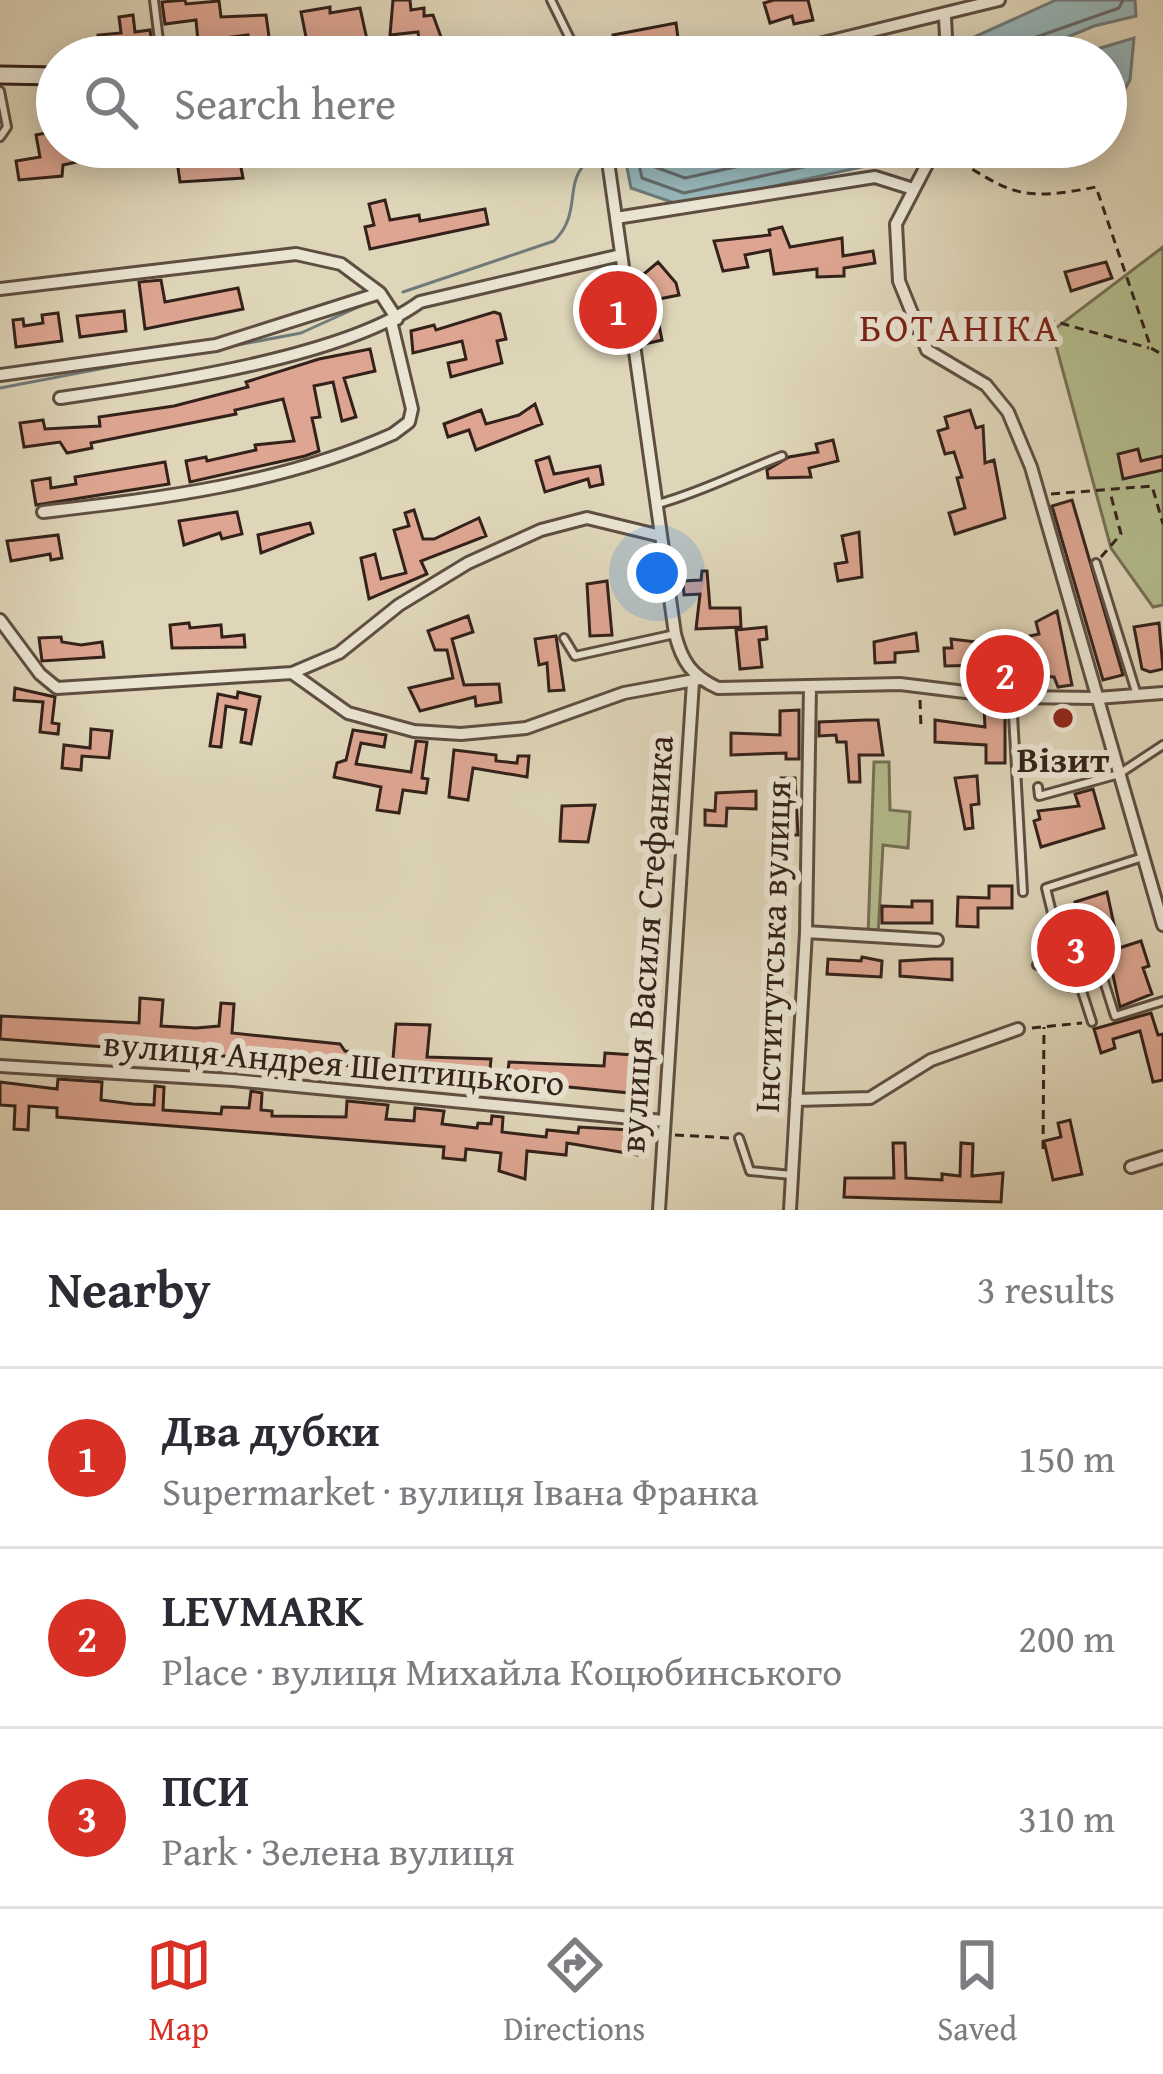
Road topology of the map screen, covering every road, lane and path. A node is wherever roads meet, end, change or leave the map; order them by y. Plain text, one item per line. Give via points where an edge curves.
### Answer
1 (154, 0) edge
2 (551, 0) edge
3 (999, 0) edge
4 (945, 17) junction
5 (158, 36) edge
6 (569, 36) edge
7 (860, 36) edge
8 (946, 36) edge
9 (0, 74) edge
10 (36, 75) edge
11 (0, 92) edge
12 (0, 137) edge
13 (609, 168) edge
14 (923, 168) edge
15 (970, 168) edge
16 (910, 188) junction
17 (616, 218) junction
18 (620, 255) junction
19 (0, 289) edge
20 (380, 293) junction
21 (394, 320) junction
22 (1046, 320) dead end
23 (1150, 348) junction
24 (1163, 356) edge
25 (0, 375) edge
26 (60, 398) dead end
27 (782, 456) dead end
28 (1109, 489) junction
29 (1040, 495) junction
30 (655, 505) junction
31 (43, 512) dead end
32 (1163, 524) edge
33 (661, 536) junction
34 (1096, 563) joint
35 (0, 620) edge
36 (675, 634) junction
37 (564, 638) dead end
38 (292, 673) junction
39 (696, 681) junction
40 (810, 686) junction
41 (920, 686) junction
42 (1163, 693) edge
43 (1137, 695) junction
44 (1012, 698) junction
45 (1097, 698) junction
46 (921, 728) dead end
47 (1163, 745) edge
48 (1119, 774) junction
49 (1038, 787) dead end
50 (1143, 856) junction
51 (1023, 892) dead end
52 (1163, 925) edge
53 (806, 932) junction
54 (1078, 933) dead end
55 (1057, 938) junction
56 (938, 940) dead end
57 (1062, 962) junction
58 (1037, 965) dead end
59 (1080, 985) junction
60 (1163, 1001) edge
61 (1092, 1022) joint
62 (1044, 1027) junction
63 (1018, 1029) joint
64 (0, 1066) edge
65 (796, 1100) junction
66 (663, 1128) junction
67 (739, 1138) joint
68 (1042, 1149) dead end
69 (1163, 1157) edge
70 (1131, 1167) dead end
71 (792, 1175) junction
72 (659, 1210) edge
73 (790, 1210) edge

1 - 5 lane
2 - 6 lane
3 - 4 street
4 - 7 street
4 - 8 street
9 - 10 street
11 - 12 lane via 7,127
13 - 17 street
14 - 16 street
15 - 23 path via 1008,192 1046,197 1096,187
16 - 17 street via 874,177
16 - 29 street via 894,261 920,339 998,399
17 - 18 street
18 - 21 street via 420,302
18 - 30 street
19 - 20 street via 296,254 341,264
20 - 21 street
20 - 25 street via 216,345
21 - 26 street via 246,364
21 - 31 street via 412,409 393,434 257,480
22 - 23 path
23 - 24 path
27 - 30 lane
28 - 29 path
28 - 32 path via 1152,486
28 - 34 path via 1121,534
29 - 45 street
30 - 33 street
33 - 36 street
33 - 38 street via 587,518 541,530 468,563 339,653
34 - 43 lane
35 - 38 street via 40,674 73,691 176,676
36 - 37 lane via 575,656
36 - 39 street
38 - 39 street via 348,712 414,731 461,734 526,728 631,691
39 - 40 street via 718,688
39 - 66 street, вулиця Василя Стефаника
40 - 41 street
40 - 53 street, Інститутська вулиця
41 - 44 street
41 - 46 path
42 - 43 street
43 - 45 street
44 - 45 street
44 - 51 lane
45 - 48 street
47 - 48 lane
48 - 49 lane via 1039,796
48 - 50 street
50 - 52 street
50 - 55 lane via 1046,888
53 - 56 street
53 - 65 street, Інститутська вулиця
54 - 55 lane
55 - 57 lane
57 - 58 lane
57 - 59 lane via 1070,987
59 - 60 lane via 1103,978 1115,1016
59 - 61 lane
61 - 62 path
62 - 63 path
62 - 68 path
63 - 65 street via 932,1060 870,1098
64 - 66 street, вулиця Андрея Шептицького via 233,1080
65 - 71 street, Інститутська вулиця
66 - 67 path
66 - 72 street, вулиця Василя Стефаника
67 - 71 lane via 750,1172
69 - 70 street
71 - 73 street, Інститутська вулиця

